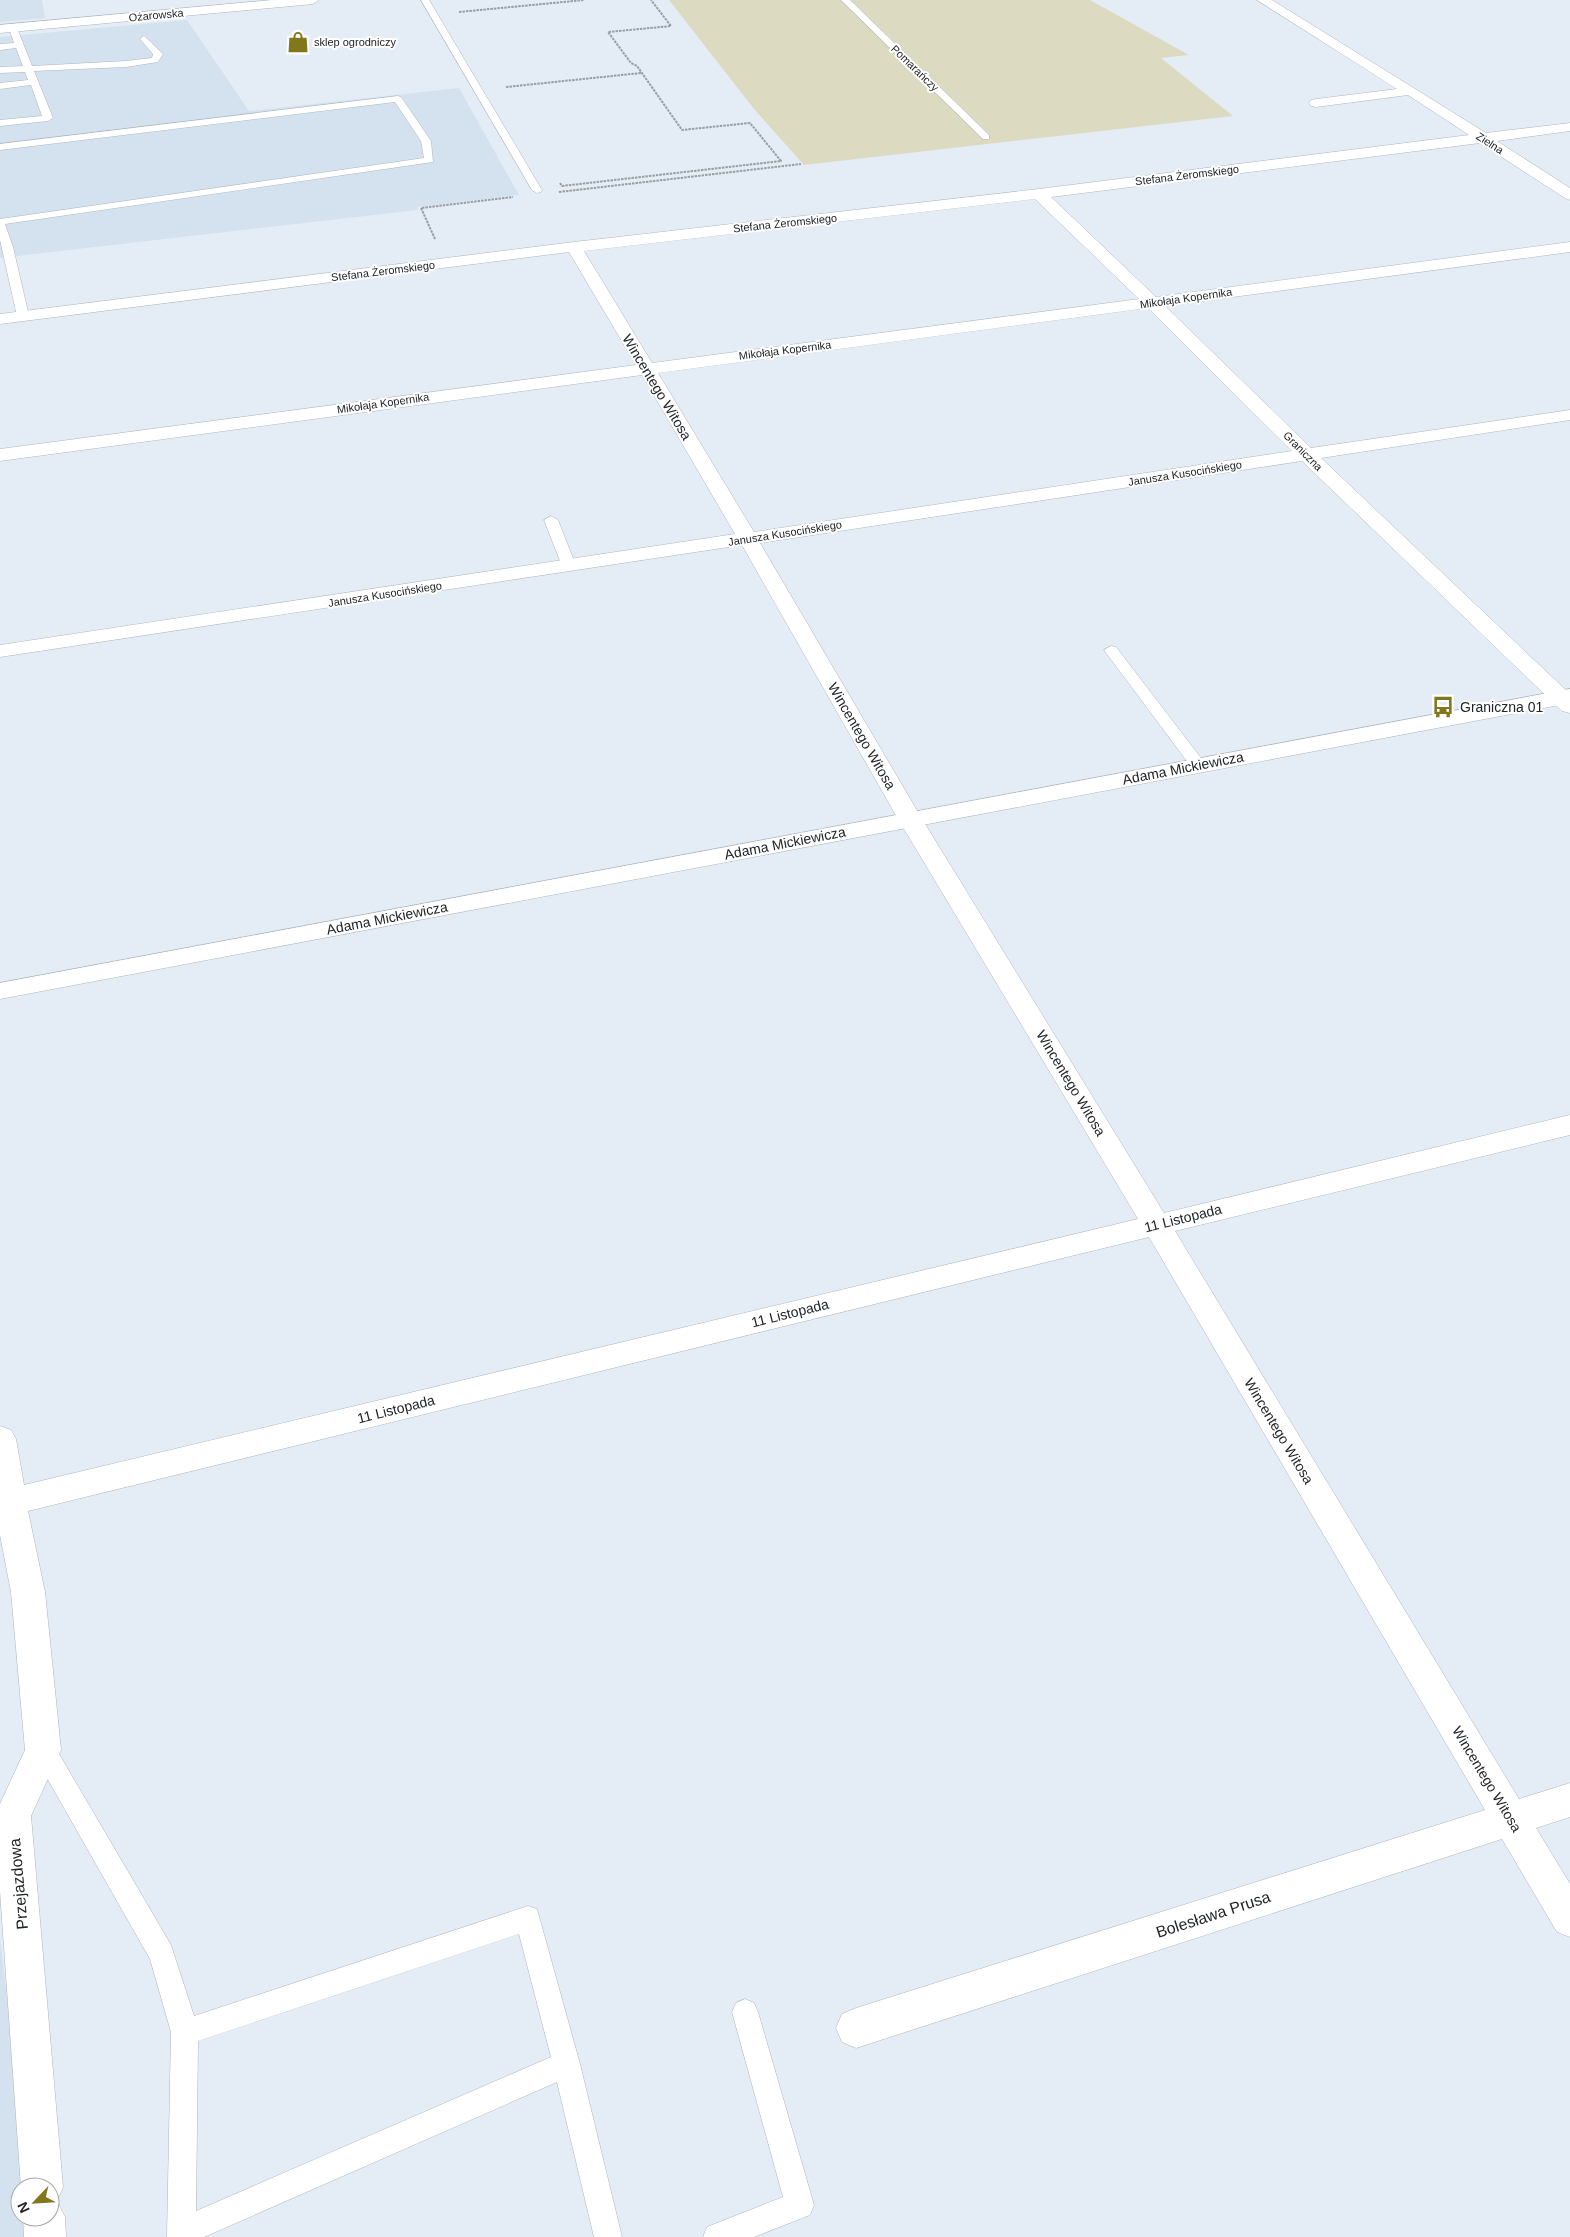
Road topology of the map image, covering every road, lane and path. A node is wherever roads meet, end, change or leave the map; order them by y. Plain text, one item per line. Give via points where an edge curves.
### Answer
1 (313, 0) edge
2 (425, 0) edge
3 (556, 0) edge
4 (584, 0) edge
5 (651, 0) edge
6 (845, 0) edge
7 (1263, 0) edge
8 (558, 3) junction
9 (434, 15) junction
10 (6, 29) edge
11 (144, 39) dead end
12 (20, 45) junction
13 (0, 47) edge
14 (28, 67) junction
15 (0, 70) edge
16 (642, 73) junction
17 (34, 82) junction
18 (0, 86) edge
19 (505, 91) dead end
20 (1411, 91) junction
21 (1316, 103) dead end
22 (0, 123) edge
23 (1570, 127) edge
24 (986, 137) dead end
25 (1483, 138) junction
26 (0, 147) edge
27 (800, 164) dead end
28 (558, 179) dead end
29 (573, 185) junction
30 (537, 190) dead end
31 (576, 190) junction
32 (557, 192) dead end
33 (1039, 194) junction
34 (1570, 195) edge
35 (518, 197) dead end
36 (0, 224) edge
37 (436, 241) dead end
38 (574, 247) junction
39 (1570, 247) edge
40 (1152, 302) junction
41 (24, 316) junction
42 (0, 319) edge
43 (646, 368) junction
44 (1570, 415) edge
45 (1306, 454) junction
46 (0, 455) edge
47 (551, 520) dead end
48 (748, 539) junction
49 (569, 566) junction
50 (1111, 650) dead end
51 (0, 651) edge
52 (1567, 700) edge
53 (1198, 766) junction
54 (910, 820) junction
55 (0, 991) edge
56 (1570, 1125) edge
57 (1157, 1225) junction
58 (0, 1439) edge
59 (10, 1502) junction
60 (43, 1750) junction
61 (1570, 1800) edge
62 (1511, 1819) junction
63 (1570, 1919) edge
64 (745, 2012) dead end
65 (856, 2028) dead end
66 (185, 2032) junction
67 (566, 2064) junction
68 (41, 2177) edge
69 (181, 2235) edge
70 (723, 2236) edge
71 (608, 2237) edge

1 - 10 street, Ożarowska
2 - 9 lane
3 - 8 path
4 - 8 path
5 - 16 path via 671,26 608,32
6 - 24 lane, Pomarańczy
7 - 20 street, Zielna
8 - 9 path
9 - 30 lane
10 - 12 lane
11 - 14 lane via 158,54 155,60
12 - 13 lane
12 - 14 lane
14 - 15 lane
14 - 17 lane
16 - 19 path via 502,87
16 - 29 path via 682,130 750,123 781,162
17 - 18 lane
17 - 22 lane via 48,118
20 - 21 street
20 - 25 street, Zielna
23 - 25 street, Stefana Żeromskiego
25 - 33 street, Stefana Żeromskiego
25 - 34 street, Zielna
26 - 36 lane via 398,99 426,141 429,160
27 - 31 path
28 - 29 path via 562,186
29 - 31 path
31 - 32 path
33 - 38 street, Stefana Żeromskiego
33 - 40 street, Graniczna
35 - 37 path via 421,208
36 - 41 lane
38 - 41 street, Stefana Żeromskiego
38 - 43 street, Wincentego Witosa
39 - 40 street, Mikołaja Kopernika
40 - 43 street, Mikołaja Kopernika
40 - 45 street, Graniczna
41 - 42 street, Stefana Żeromskiego
43 - 46 street, Mikołaja Kopernika
43 - 48 street, Wincentego Witosa
44 - 45 street, Janusza Kusocińskiego
45 - 48 street, Janusza Kusocińskiego
45 - 52 street, Graniczna
47 - 49 lane
48 - 49 street, Janusza Kusocińskiego
48 - 54 street, Wincentego Witosa
49 - 51 street, Janusza Kusocińskiego
50 - 53 lane
52 - 53 street, Adama Mickiewicza
53 - 54 street, Adama Mickiewicza
54 - 55 street, Adama Mickiewicza
54 - 57 street, Wincentego Witosa
56 - 57 street, 11 Listopada
57 - 59 street, 11 Listopada
57 - 62 street, Wincentego Witosa
58 - 59 street, Przejazdowa
59 - 60 street, Przejazdowa via 28,1592
60 - 66 lane via 162,1954
60 - 68 street, Przejazdowa via 13,1816
61 - 62 street, Bolesława Prusa
62 - 63 street, Wincentego Witosa
62 - 65 street, Bolesława Prusa
64 - 70 lane via 800,2205
66 - 67 lane via 528,1918
66 - 69 lane
67 - 69 lane
67 - 71 lane

